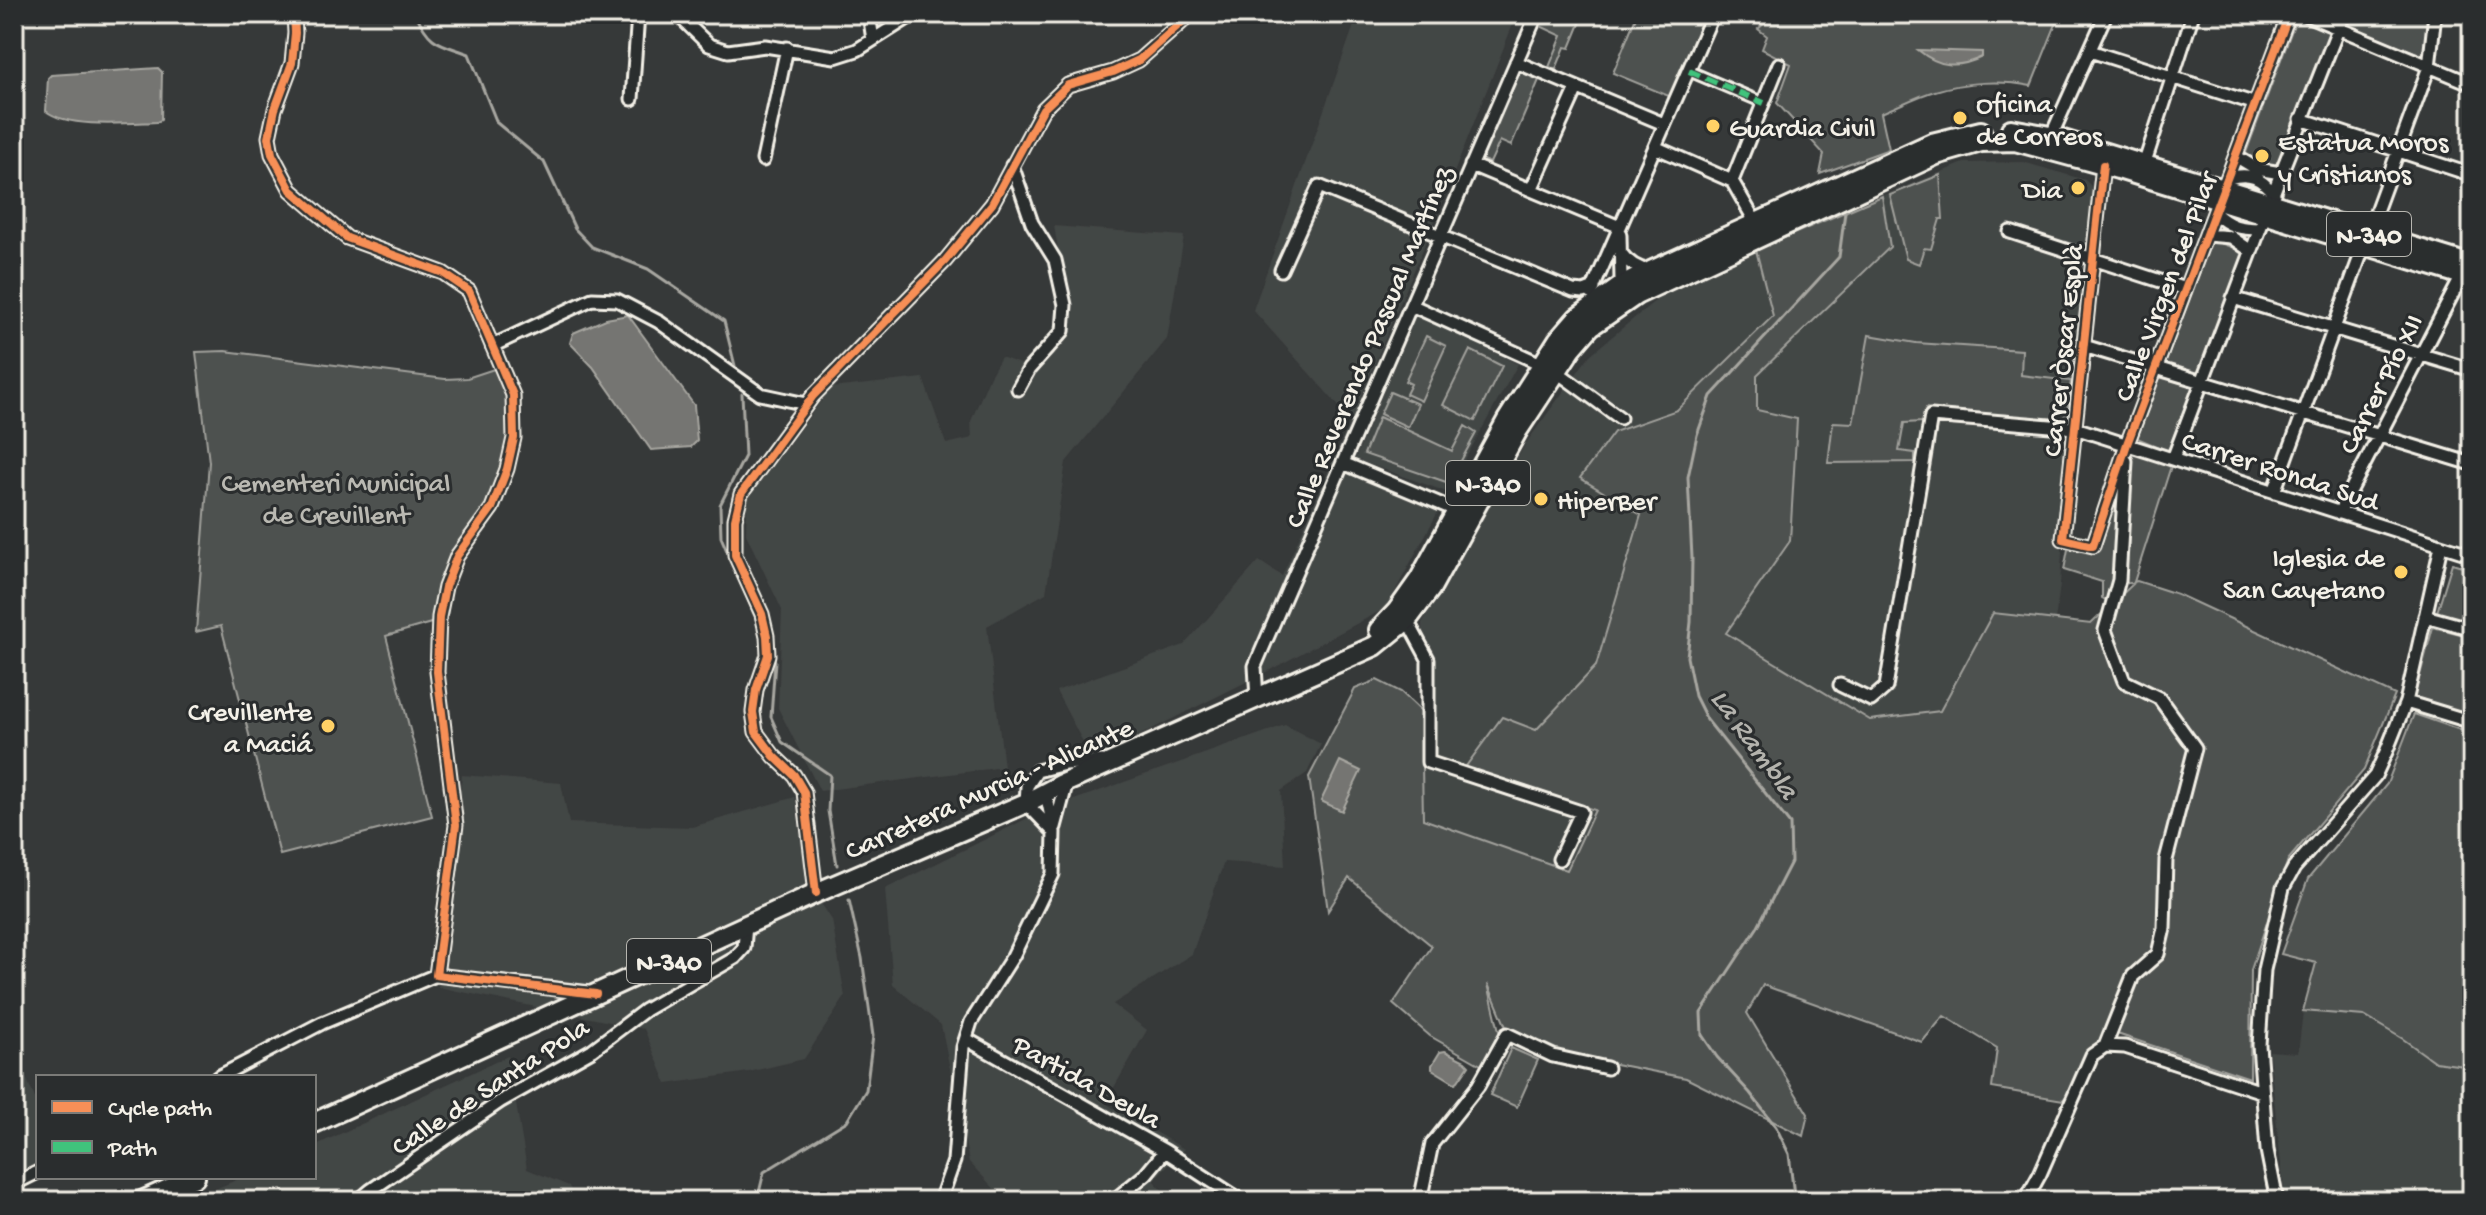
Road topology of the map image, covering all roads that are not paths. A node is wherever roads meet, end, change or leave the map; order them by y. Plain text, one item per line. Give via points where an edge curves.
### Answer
1 (294, 14) edge
2 (638, 14) edge
3 (677, 14) edge
4 (869, 14) edge
5 (914, 14) edge
6 (1191, 14) edge
7 (1537, 14) edge
8 (1713, 14) edge
9 (2106, 14) edge
10 (2193, 14) edge
11 (2289, 14) edge
12 (2304, 14) edge
13 (2344, 14) edge
14 (2435, 14) edge
15 (2339, 27) junction
16 (873, 40) junction
17 (787, 48) junction
18 (2090, 51) junction
19 (1516, 62) junction
20 (1779, 64) dead end
21 (2429, 67) junction
22 (1689, 71) junction
23 (2173, 78) junction
24 (2472, 84) edge
25 (1577, 88) junction
26 (632, 99) dead end
27 (1764, 103) junction
28 (2256, 104) junction
29 (2301, 119) junction
30 (1664, 124) junction
31 (2048, 143) junction
32 (1655, 147) junction
33 (2399, 150) junction
34 (2237, 157) junction
35 (763, 160) dead end
36 (1012, 165) junction
37 (1471, 165) junction
38 (2103, 165) junction
39 (2144, 165) junction
40 (2281, 173) junction
41 (2472, 175) edge
42 (1732, 181) junction
43 (1531, 190) junction
44 (2222, 195) junction
45 (2267, 211) junction
46 (1756, 223) junction
47 (1620, 227) junction
48 (2010, 232) dead end
49 (2207, 235) junction
50 (1440, 237) junction
51 (2366, 239) junction
52 (2251, 251) junction
53 (1620, 252) junction
54 (2093, 258) junction
55 (1604, 265) junction
56 (2469, 268) edge
57 (1281, 270) dead end
58 (1651, 271) junction
59 (1594, 288) junction
60 (2185, 289) junction
61 (1628, 291) junction
62 (2233, 298) junction
63 (1411, 305) junction
64 (1584, 322) junction
65 (2333, 329) junction
66 (492, 346) junction
67 (2084, 346) junction
68 (2421, 355) junction
69 (1548, 368) junction
70 (2157, 368) junction
71 (2472, 370) edge
72 (2201, 381) junction
73 (1018, 389) dead end
74 (806, 404) junction
75 (2301, 413) junction
76 (1620, 418) dead end
77 (2075, 428) junction
78 (2379, 435) junction
79 (2127, 444) junction
80 (2173, 459) junction
81 (1343, 463) junction
82 (2472, 464) edge
83 (2274, 492) junction
84 (1466, 494) junction
85 (1448, 507) junction
86 (2339, 513) junction
87 (1448, 527) junction
88 (2063, 539) joint
89 (2441, 546) junction
90 (2472, 555) edge
91 (2425, 616) junction
92 (1407, 620) junction
93 (2471, 625) edge
94 (1335, 663) junction
95 (1840, 685) dead end
96 (1257, 699) junction
97 (2406, 702) junction
98 (2472, 722) edge
99 (1130, 755) junction
100 (1067, 782) junction
101 (1046, 793) junction
102 (1026, 803) junction
103 (1054, 832) junction
104 (1559, 859) dead end
105 (816, 893) junction
106 (746, 925) junction
107 (436, 975) junction
108 (596, 994) junction
109 (966, 1039) junction
110 (2105, 1046) junction
111 (1607, 1068) dead end
112 (222, 1075) edge
113 (2262, 1092) junction
114 (316, 1122) edge
115 (1165, 1151) junction
116 (36, 1173) edge
117 (191, 1179) edge
118 (14, 1184) edge
119 (142, 1201) edge
120 (358, 1201) edge
121 (940, 1201) edge
122 (1113, 1201) edge
123 (1242, 1201) edge
124 (1420, 1201) edge
125 (2025, 1201) edge
126 (2277, 1201) edge

1 - 66 street via 292,63 269,137 291,190 347,238 455,279 469,291
2 - 26 street
3 - 17 street via 709,45 728,51
4 - 16 street
5 - 16 street
6 - 36 street via 1139,60 1068,85 1043,109
7 - 19 street, Calle Reverendo Pascual Martínez
8 - 22 street
9 - 18 street
10 - 23 street
11 - 28 street, Calle Virgen del Pilar
12 - 15 street
13 - 15 street
14 - 21 street
15 - 21 street
15 - 29 street
16 - 17 street via 835,57
17 - 35 street
18 - 23 street
18 - 31 street
19 - 25 street
19 - 37 street, Calle Reverendo Pascual Martínez
20 - 27 street
21 - 24 street
21 - 33 street
22 - 27 street
22 - 30 street
23 - 28 street
23 - 39 street
25 - 30 street
25 - 43 street
27 - 42 street
28 - 34 street, Calle Virgen del Pilar
29 - 33 street
29 - 40 street
30 - 32 street
31 - 38 highway, N-340
31 - 39 highway, N-340
31 - 46 highway, N-340 via 2010,129 1971,132 1932,143
31 - 61 highway, N-340 via 1981,142 1936,155
32 - 42 street
32 - 47 street
33 - 41 street
33 - 51 street
34 - 40 street, Calle Virgen del Pilar via 2257,169
34 - 44 street, Calle Virgen del Pilar
36 - 73 street via 1032,223 1055,260 1065,305 1063,331
36 - 74 street via 992,204 945,261
37 - 43 street
37 - 50 street, Calle Reverendo Pascual Martínez
38 - 44 highway, N-340
38 - 54 street, Carrer Òscar Esplà
39 - 44 highway, N-340
40 - 45 street
42 - 46 street
43 - 47 street
44 - 45 highway, N-340
44 - 45 street, Calle Virgen del Pilar via 2241,175 2254,177 2265,183
44 - 49 street, Calle Virgen del Pilar
45 - 51 highway, N-340
45 - 52 street
46 - 58 highway, N-340
47 - 53 street
47 - 55 street
48 - 54 street
49 - 52 street, Calle Virgen del Pilar via 2231,237
49 - 60 street, Calle Virgen del Pilar
50 - 57 street via 1319,186
50 - 59 street via 1573,291
50 - 63 street, Calle Reverendo Pascual Martínez
51 - 56 highway, N-340
51 - 65 street
52 - 62 street
53 - 58 street via 1635,266
53 - 61 street
54 - 60 street
54 - 67 street, Carrer Òscar Esplà
55 - 59 street
55 - 61 street via 1611,283
56 - 68 street, Carrer Pío XII
58 - 61 highway, N-340
59 - 64 street
60 - 70 street, Calle Virgen del Pilar
61 - 64 highway, N-340
62 - 65 street
62 - 72 street
63 - 69 street
63 - 81 street, Calle Reverendo Pascual Martínez
64 - 69 highway, N-340
65 - 68 street
65 - 75 street
66 - 74 street via 592,299 617,300 659,322 760,394
66 - 107 street via 513,395 514,438 492,508 457,556 439,617 437,672 456,825
67 - 70 street
67 - 77 street, Carrer Òscar Esplà
68 - 71 street
68 - 78 street, Carrer Pío XII
69 - 76 street
69 - 84 highway, N-340
69 - 92 highway, N-340 via 1431,588
70 - 72 street
70 - 79 street, Calle Virgen del Pilar
72 - 75 street
72 - 80 street
74 - 105 street via 741,494 735,555 767,636 768,655 753,712 756,732 804,792
75 - 78 street
75 - 83 street
77 - 79 street, Carrer Ronda Sud
77 - 88 street, Carrer Òscar Esplà
77 - 95 street, Carrer Ronda Sud via 1931,416 1886,687 1871,700
78 - 82 street
78 - 86 street, Carrer Pío XII
79 - 80 street, Carrer Ronda Sud
79 - 88 street, Calle Virgen del Pilar via 2093,546
79 - 110 street via 2119,580 2105,630 2124,681 2159,698 2195,748 2166,860 2158,954 2133,976
80 - 83 street, Carrer Ronda Sud
81 - 85 street
81 - 96 street, Calle Reverendo Pascual Martínez via 1255,666
83 - 86 street, Carrer Ronda Sud
84 - 85 street
84 - 87 highway, N-340
85 - 87 street
86 - 89 street, Carrer Ronda Sud
87 - 94 highway, N-340 via 1397,611 1369,641
89 - 90 street, Carrer Ronda Sud
89 - 91 street
91 - 93 street
91 - 97 street
92 - 94 highway, N-340 via 1375,646
92 - 104 street via 1428,659 1428,762 1581,812
94 - 96 highway, Carretera Murcia - Alicante / N-340
96 - 99 highway, Carretera Murcia - Alicante / N-340
97 - 98 street
97 - 113 street via 2375,776 2294,868 2283,888 2264,970
99 - 100 highway, Carretera Murcia - Alicante / N-340
99 - 102 street via 1037,771 1027,786
100 - 101 highway, Carretera Murcia - Alicante / N-340
100 - 103 street
101 - 102 highway, Carretera Murcia - Alicante / N-340
101 - 103 street
102 - 103 street
102 - 105 highway, Carretera Murcia - Alicante / N-340
103 - 109 street via 1053,874
105 - 106 highway, Carretera Murcia - Alicante / N-340
106 - 108 highway, Carretera Murcia - Alicante / N-340
106 - 120 street, Calle de Santa Pola via 744,948 735,958 501,1101
107 - 108 street
107 - 112 street via 322,1023
108 - 114 highway, Carretera Murcia - Alicante / N-340
109 - 115 street, Partida Deula
109 - 121 street via 954,1161
110 - 113 street via 2125,1047
110 - 125 street via 2087,1064
111 - 124 street via 1553,1056 1507,1034 1478,1086 1432,1144
113 - 126 street
115 - 122 street, Partida Deula
115 - 123 street
116 - 118 street
117 - 119 highway

